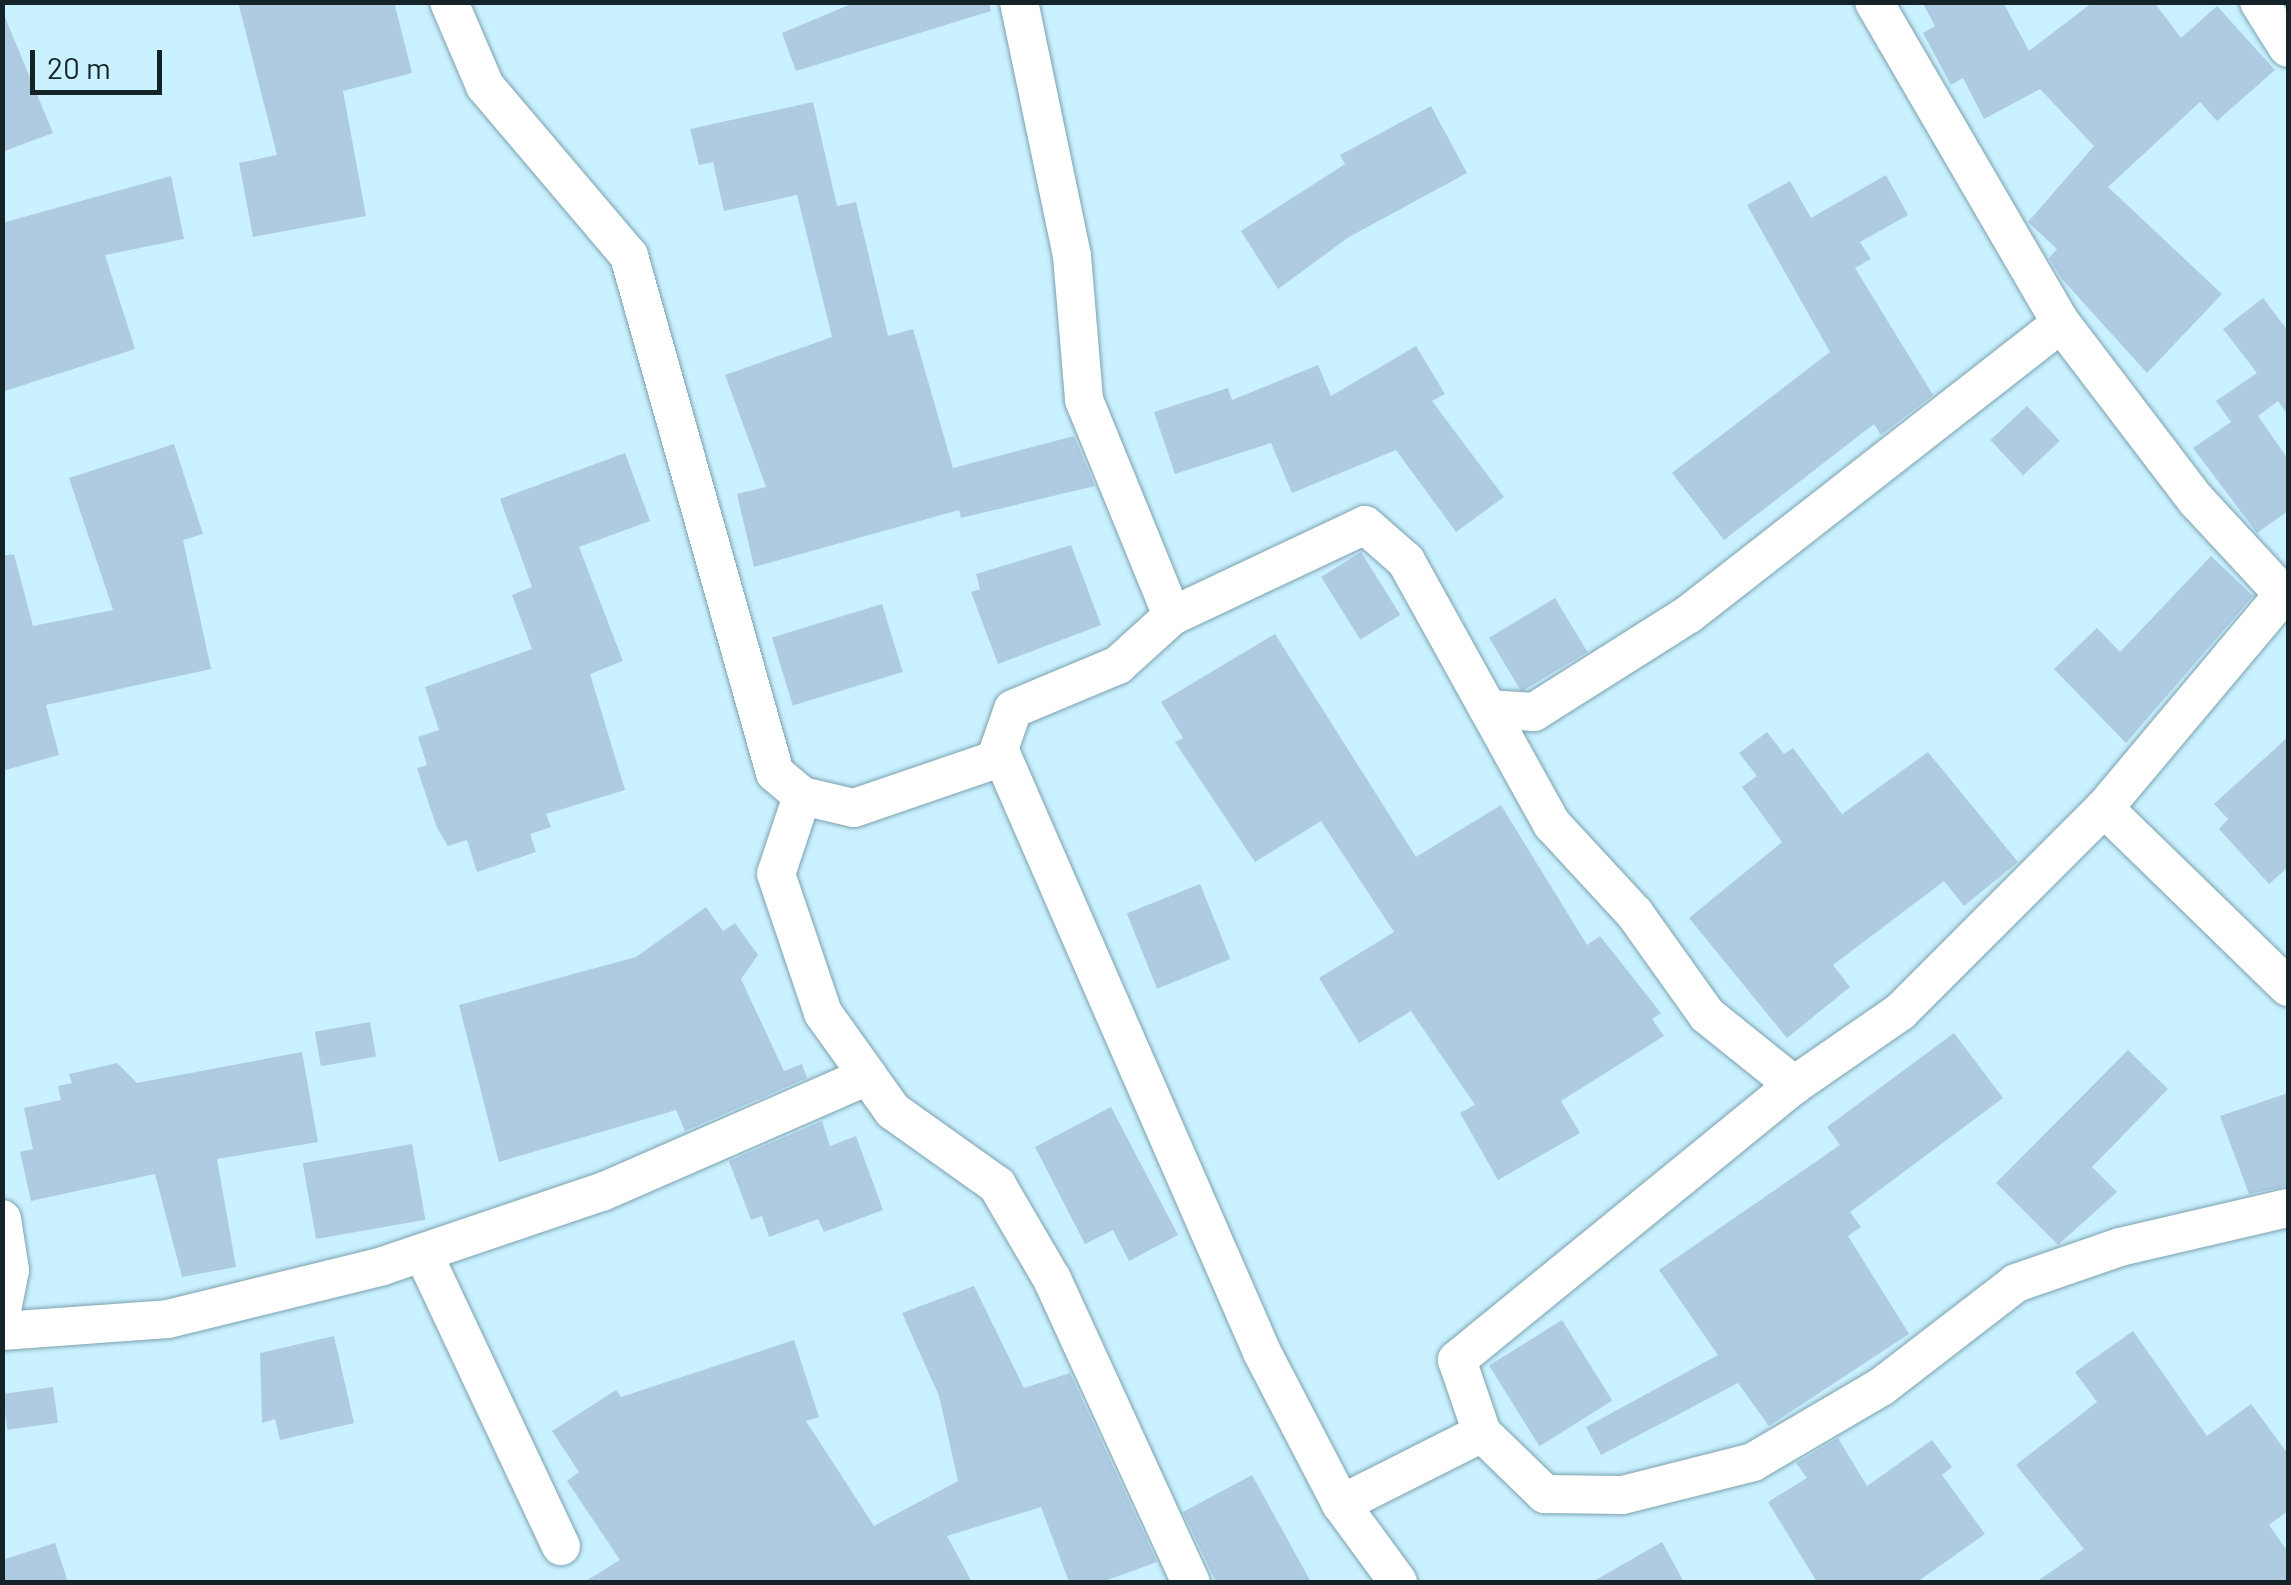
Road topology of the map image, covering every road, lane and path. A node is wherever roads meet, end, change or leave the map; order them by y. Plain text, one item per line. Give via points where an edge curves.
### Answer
1 (448, 2) edge
2 (1020, 2) edge
3 (1874, 2) edge
4 (2259, 2) edge
5 (2288, 48) edge
6 (2061, 323) junction
7 (2286, 592) edge
8 (1172, 616) junction
9 (1488, 709) junction
10 (1534, 712) junction
11 (1002, 757) junction
12 (1520, 766) junction
13 (802, 796) junction
14 (2104, 808) junction
15 (2288, 988) edge
16 (868, 1076) junction
17 (1794, 1085) junction
18 (2288, 1208) edge
19 (2, 1219) edge
20 (422, 1253) junction
21 (2, 1310) edge
22 (2, 1331) edge
23 (1482, 1434) junction
24 (1341, 1504) junction
25 (561, 1546) dead end
26 (1191, 1582) edge
27 (1398, 1582) edge

1 - 13 street via 485,86 628,256 758,730 775,773
2 - 8 street via 1072,256 1084,400
3 - 6 street
4 - 5 street
6 - 7 street via 2196,500
6 - 10 street via 1690,614
7 - 14 street
8 - 9 street via 1365,525 1406,560
8 - 11 street via 1118,666 1013,709 1001,730
9 - 10 street
9 - 12 street
10 - 12 street
11 - 13 street via 854,808
11 - 24 street via 1262,1352
12 - 17 street via 1552,824 1634,914 1707,1015
13 - 16 street via 776,874 786,924 823,1013
14 - 15 street
14 - 17 street via 1900,1012
16 - 20 street via 602,1192
16 - 26 street via 893,1112 997,1185 1052,1279
17 - 23 street via 1457,1360
18 - 23 street via 2120,1247 2016,1283 1881,1387 1753,1462 1623,1495 1545,1494
19 - 21 street
20 - 22 street via 168,1319
20 - 25 street
23 - 24 street
24 - 27 street

